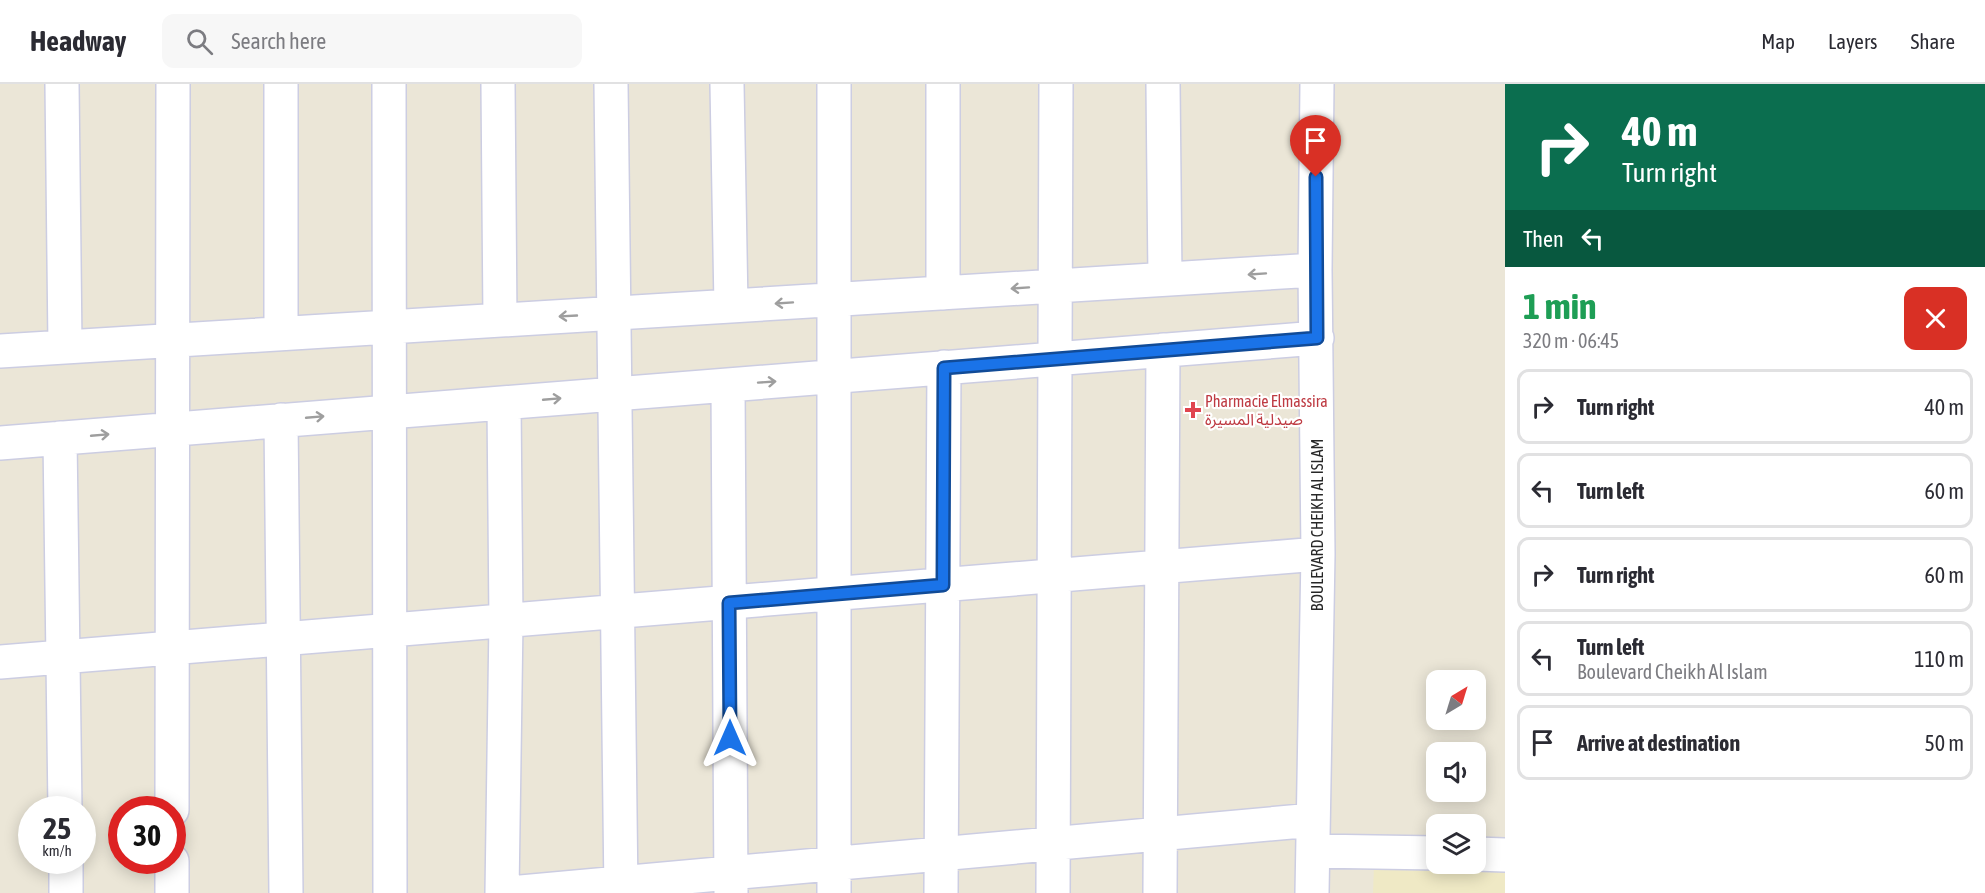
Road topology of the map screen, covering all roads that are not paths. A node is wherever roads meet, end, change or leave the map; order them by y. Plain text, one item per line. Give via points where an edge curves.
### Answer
1 (62, 84) edge
2 (172, 84) edge
3 (281, 84) edge
4 (389, 84) edge
5 (498, 84) edge
6 (611, 84) edge
7 (727, 84) edge
8 (834, 84) edge
9 (943, 84) edge
10 (1056, 84) edge
11 (1163, 84) edge
12 (1317, 84) edge
13 (1315, 270) junction
14 (1165, 279) junction
15 (1055, 286) junction
16 (943, 293) junction
17 (834, 300) junction
18 (731, 306) junction
19 (615, 313) junction
20 (500, 320) junction
21 (388, 327) junction
22 (281, 333) junction
23 (1317, 338) junction
24 (172, 340) junction
25 (65, 346) junction
26 (1163, 350) junction
27 (0, 351) edge
28 (1055, 358) junction
29 (944, 368) junction
30 (834, 377) junction
31 (728, 385) junction
32 (616, 393) junction
33 (504, 403) junction
34 (388, 412) junction
35 (281, 420) junction
36 (172, 429) junction
37 (60, 438) junction
38 (0, 443) edge
39 (1318, 554) junction
40 (1162, 567) junction
41 (1054, 576) junction
42 (943, 585) junction
43 (834, 594) junction
44 (729, 603) junction
45 (618, 612) junction
46 (506, 621) junction
47 (391, 630) junction
48 (284, 639) junction
49 (172, 648) junction
50 (63, 657) junction
51 (0, 662) edge
52 (65, 796) edge
53 (172, 796) edge
54 (1160, 834) junction
55 (1313, 835) junction
56 (1053, 844) junction
57 (1426, 851) edge
58 (941, 853) junction
59 (1486, 854) edge
60 (1505, 855) edge
61 (66, 874) edge
62 (172, 874) edge
63 (834, 878) edge
64 (731, 883) edge
65 (621, 888) edge
66 (66, 893) edge
67 (172, 893) edge
68 (286, 893) edge
69 (390, 893) edge
70 (502, 893) edge
71 (510, 893) edge
72 (941, 893) edge
73 (1053, 893) edge
74 (1160, 893) edge
75 (1312, 893) edge

1 - 25 street
2 - 24 street
3 - 22 street
4 - 21 street
5 - 20 street
6 - 19 street
7 - 18 street
8 - 17 street
9 - 16 street
10 - 15 street
11 - 14 street
12 - 13 street, BOULEVARD CHEIKH AL ISLAM
13 -> 14 street
13 - 23 street, BOULEVARD CHEIKH AL ISLAM
14 - 15 street
15 -> 16 street
15 - 28 street
16 - 17 street
17 -> 18 street
17 - 30 street
18 - 19 street
19 -> 20 street
19 - 32 street
20 - 21 street
21 - 22 street
21 - 34 street
22 - 24 street
23 - 26 street
23 - 39 street, BOULEVARD CHEIKH AL ISLAM
24 - 25 street
24 - 36 street
25 - 27 street
26 - 28 street
26 - 40 street
28 - 29 street
28 - 41 street
29 - 30 street
29 - 42 street
31 -> 30 street
30 - 43 street
31 - 32 street
31 - 44 street
33 -> 32 street
32 - 45 street
33 - 34 street
33 - 46 street
35 -> 34 street
34 - 47 street
35 - 36 street
35 - 48 street
37 -> 36 street
36 - 49 street
37 - 38 street
37 - 50 street
39 - 40 street
39 - 55 street, BOULEVARD CHEIKH AL ISLAM
40 - 41 street
40 - 54 street
41 - 42 street
41 - 56 street
42 - 43 street
42 - 58 street
43 - 44 street
43 - 63 street
44 - 45 street
44 - 64 street
45 - 46 street
45 - 65 street
46 - 47 street
46 - 70 street
47 - 48 street
47 - 69 street
48 - 49 street
48 - 68 street
49 - 50 street
49 - 53 street
50 - 51 street
50 - 52 street
54 - 55 street
54 - 56 street
54 - 74 street
55 - 57 street
55 - 75 street, BOULEVARD CHEIKH AL ISLAM
56 - 58 street
56 - 73 street
58 - 63 street
58 - 72 street
59 - 60 street
61 - 66 street
62 - 67 street
63 - 64 street
64 - 65 street
65 - 71 street

